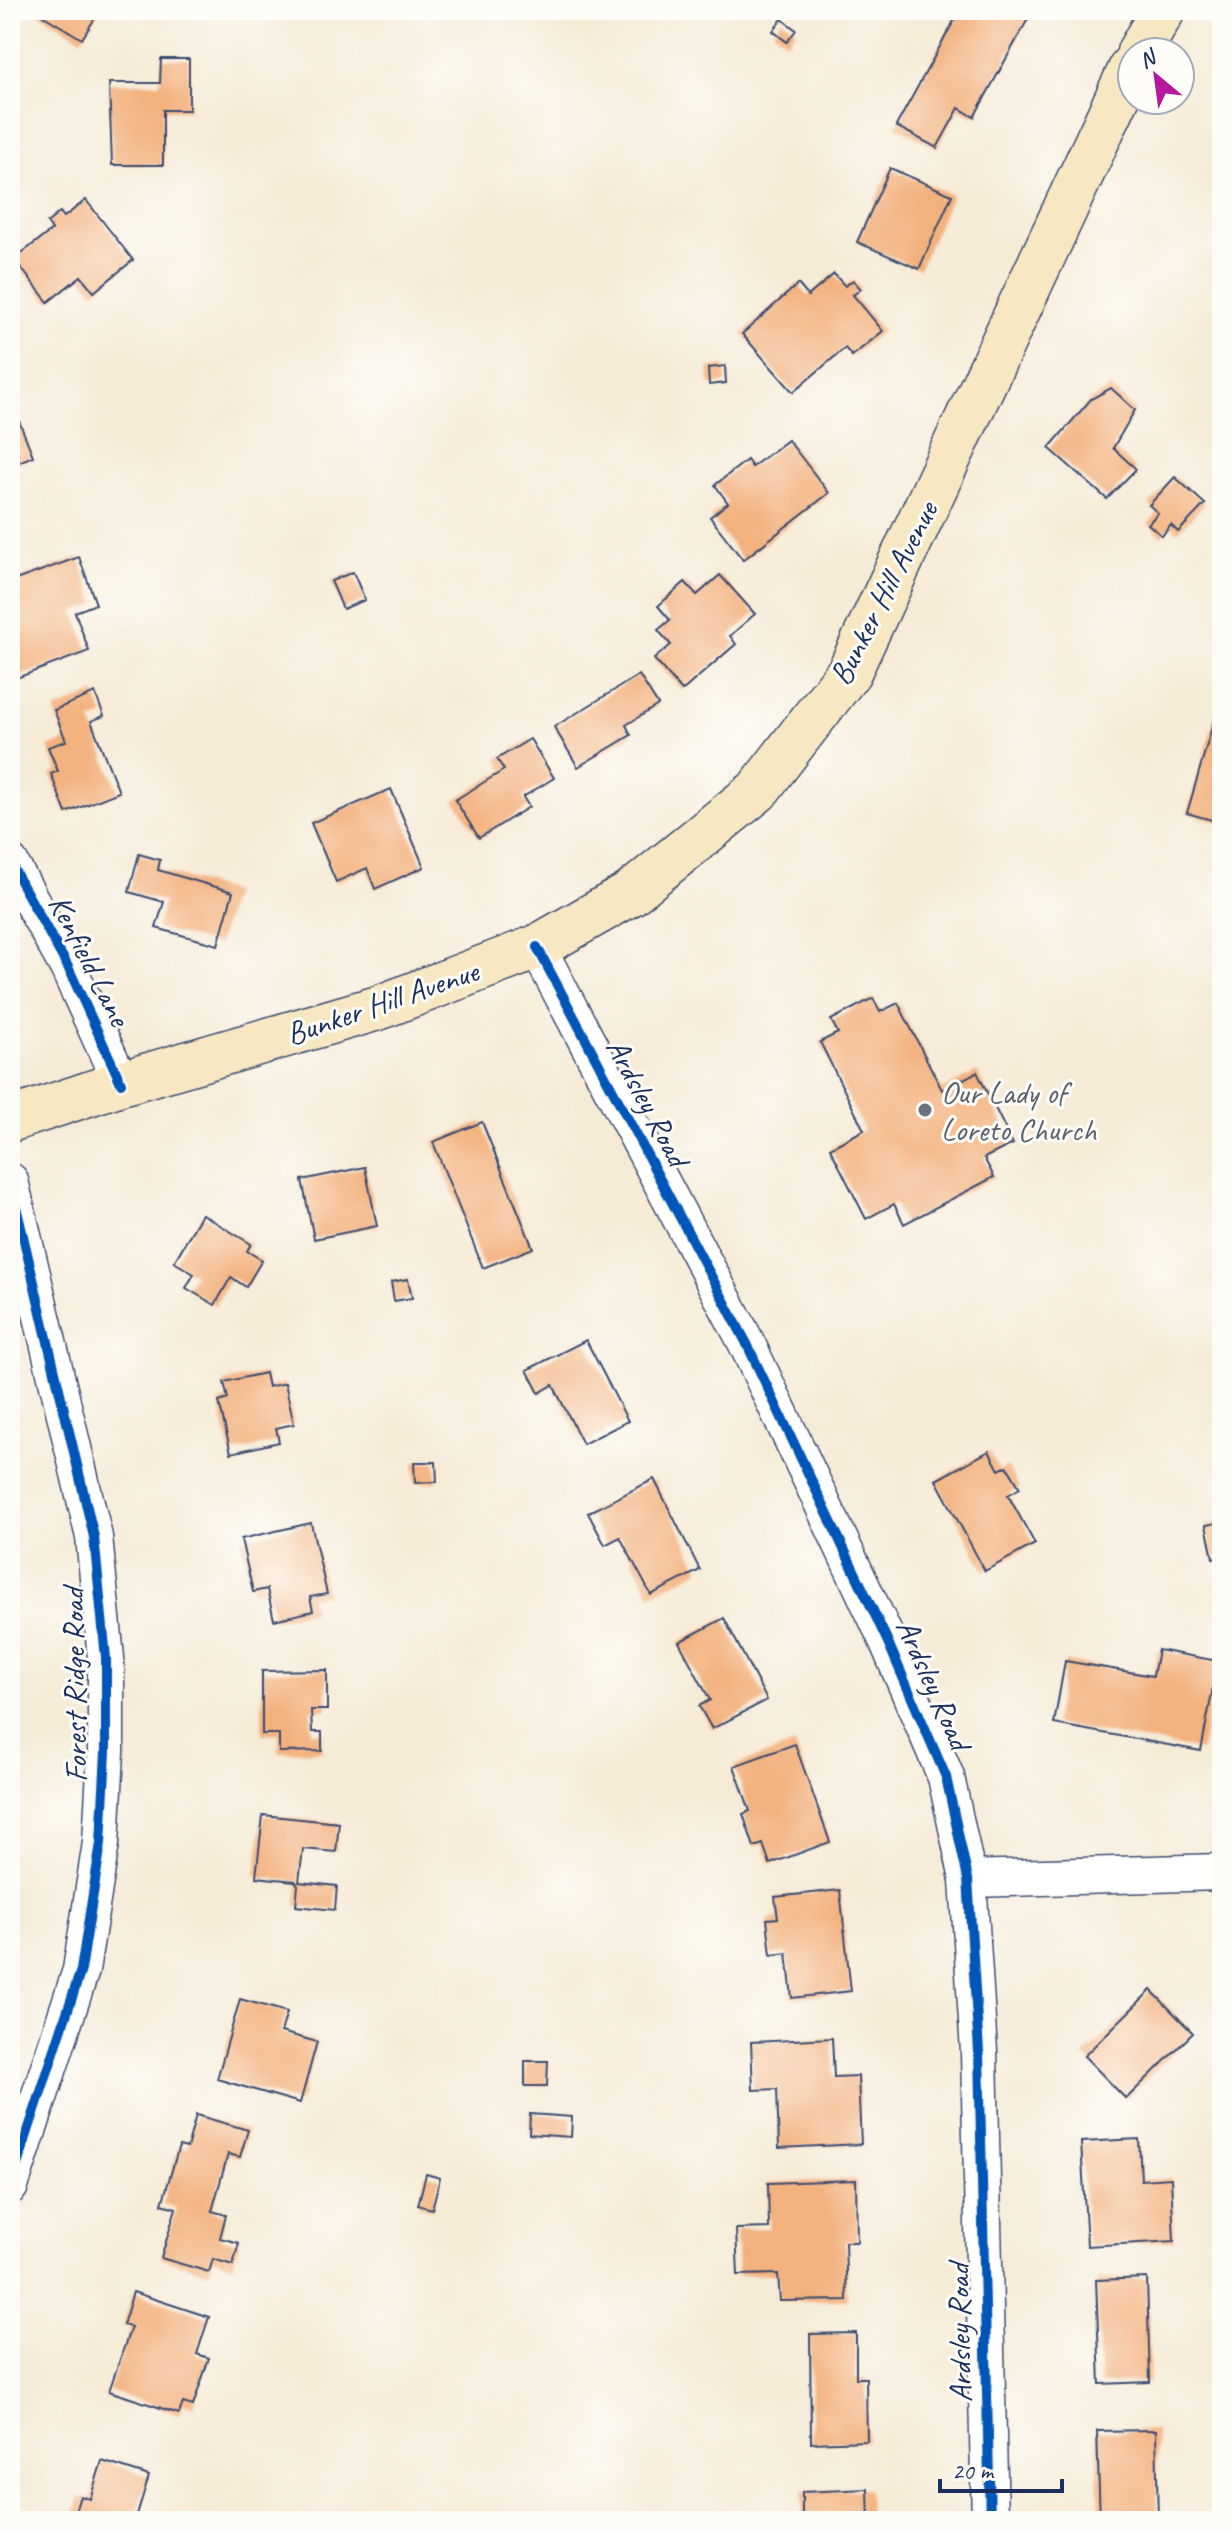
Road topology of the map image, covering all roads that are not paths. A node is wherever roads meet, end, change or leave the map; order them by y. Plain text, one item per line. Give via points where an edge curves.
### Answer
1 (1163, 10) edge
2 (1148, 36) edge
3 (1116, 100) edge
4 (10, 863) edge
5 (537, 947) junction
6 (121, 1083) junction
7 (10, 1120) edge
8 (10, 1181) edge
9 (1222, 1872) edge
10 (968, 1879) junction
11 (10, 2186) edge
12 (990, 2521) edge

1 - 2 main road
3 - 5 main road, Bunker Hill Avenue via 849,672 757,791 630,894
4 - 6 street, Kenfield Lane via 68,967
5 - 6 main road, Bunker Hill Avenue via 378,1008
5 - 10 street, Ardsley Road via 746,1342 881,1626 946,1777
6 - 7 main road, Bunker Hill Avenue
8 - 11 street, Forest Ridge Road via 94,1537 106,1658 101,1843 81,1970
9 - 10 street
10 - 12 street, Ardsley Road via 979,2052

